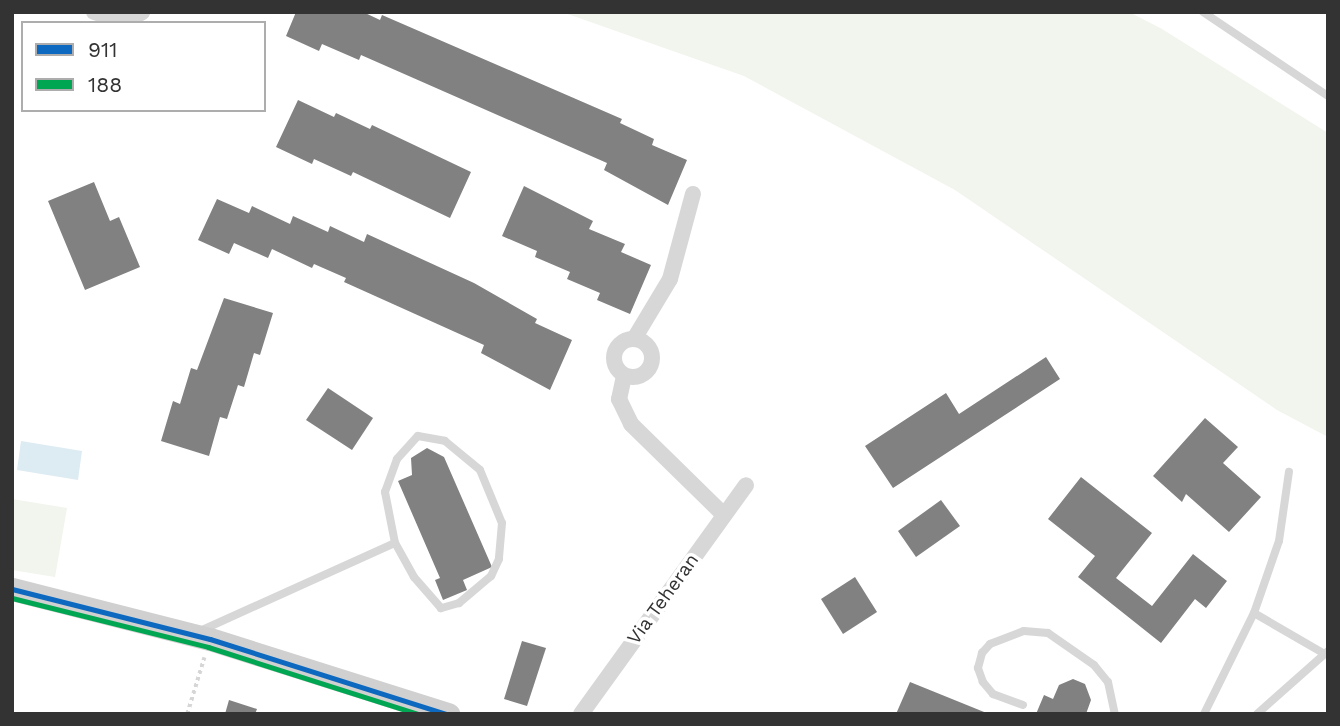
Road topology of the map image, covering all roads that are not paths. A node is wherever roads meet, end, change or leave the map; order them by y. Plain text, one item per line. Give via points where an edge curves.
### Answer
1 (94, 12) edge
2 (142, 12) edge
3 (1203, 12) edge
4 (122, 21) edge
5 (127, 21) edge
6 (1328, 96) edge
7 (693, 194) dead end
8 (634, 339) junction
9 (624, 376) junction
10 (1289, 472) dead end
11 (746, 485) dead end
12 (724, 514) junction
13 (395, 543) junction
14 (12, 589) edge
15 (1254, 613) junction
16 (201, 637) junction
17 (1325, 652) edge
18 (1024, 705) dead end
19 (448, 714) edge
20 (581, 714) edge
21 (1115, 714) edge
22 (1204, 714) edge
23 (1257, 714) edge

1 - 4 street
2 - 5 street
3 - 6 lane
7 - 8 street via 670,279
8 - 9 street via 621,342 614,354 615,367
8 - 9 street via 649,348 652,360 642,375
9 - 12 street via 619,399 631,424
10 - 15 lane via 1279,541
11 - 12 street, Via Teheran
12 - 20 street, Via Teheran
13 - 13 lane via 414,576 441,608 459,603 491,576 499,559 500,510 480,470 445,441 418,436 389,473 385,492
13 - 16 lane
14 - 16 main road
15 - 17 lane
15 - 22 lane
16 - 19 main road
17 - 23 lane
18 - 21 lane via 993,694 978,668 990,644 1024,631 1048,633 1094,665 1108,682

